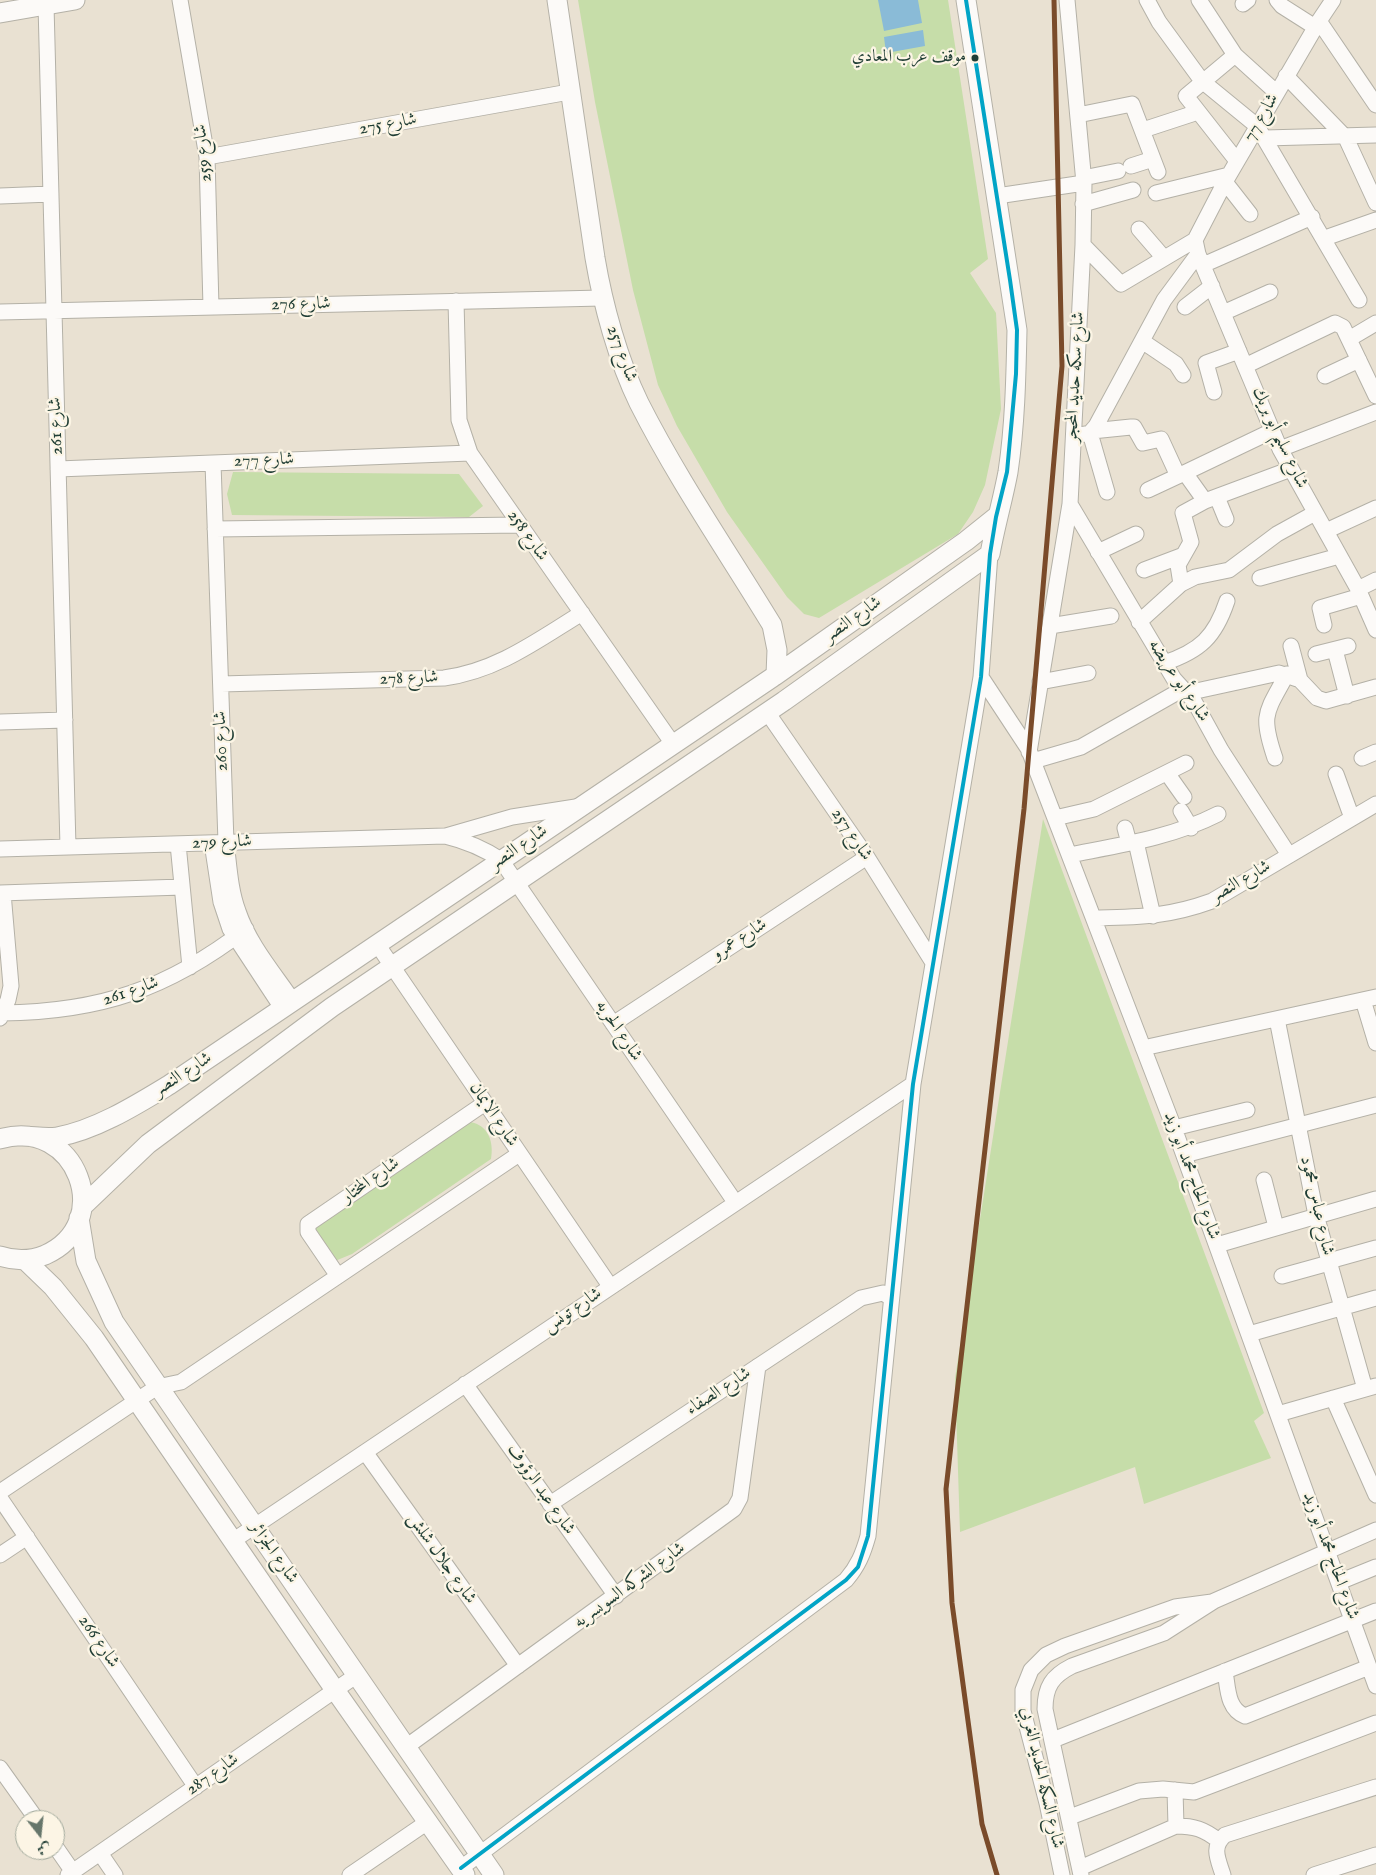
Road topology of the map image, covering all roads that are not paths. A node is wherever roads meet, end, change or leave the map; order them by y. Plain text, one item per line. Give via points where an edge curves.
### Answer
1 (75, 0) edge
2 (180, 0) edge
3 (557, 0) edge
4 (966, 0) edge
5 (1067, 0) edge
6 (1147, 0) edge
7 (1199, 0) edge
8 (1277, 0) edge
9 (1333, 0) edge
10 (46, 5) junction
11 (0, 13) edge
12 (1317, 24) junction
13 (1235, 54) junction
14 (1286, 76) junction
15 (1202, 81) junction
16 (1370, 84) edge
17 (569, 92) junction
18 (1276, 93) junction
19 (1376, 105) edge
20 (1198, 112) junction
21 (1078, 115) junction
22 (1143, 130) junction
23 (1261, 132) junction
24 (1376, 135) edge
25 (1346, 138) junction
26 (207, 157) junction
27 (1237, 161) junction
28 (1227, 178) junction
29 (1083, 180) junction
30 (1132, 190) dead end
31 (1156, 193) dead end
32 (51, 194) junction
33 (0, 196) edge
34 (997, 196) junction
35 (1376, 203) edge
36 (1084, 204) junction
37 (1250, 214) dead end
38 (1312, 217) junction
39 (1376, 220) edge
40 (1139, 229) dead end
41 (1325, 238) junction
42 (1083, 245) junction
43 (1199, 253) junction
44 (1164, 258) junction
45 (1212, 286) junction
46 (1270, 292) dead end
47 (602, 298) junction
48 (1359, 300) dead end
49 (456, 301) junction
50 (1185, 306) dead end
51 (211, 307) junction
52 (54, 310) junction
53 (0, 312) edge
54 (1223, 313) junction
55 (1376, 323) edge
56 (1349, 338) junction
57 (1142, 341) junction
58 (1239, 351) junction
59 (1359, 360) junction
60 (1245, 366) junction
61 (1183, 375) dead end
62 (1325, 376) dead end
63 (1214, 392) dead end
64 (1376, 396) edge
65 (1376, 412) edge
66 (1272, 431) junction
67 (1091, 432) junction
68 (1074, 436) junction
69 (1280, 449) junction
70 (470, 452) junction
71 (213, 463) junction
72 (58, 469) junction
73 (1291, 469) junction
74 (1182, 475) junction
75 (1148, 490) dead end
76 (1107, 492) dead end
77 (1211, 499) junction
78 (1070, 504) junction
79 (1376, 508) edge
80 (1315, 513) junction
81 (996, 517) junction
82 (1226, 519) dead end
83 (520, 525) junction
84 (216, 529) junction
85 (1326, 531) junction
86 (1136, 534) dead end
87 (1098, 552) junction
88 (990, 554) junction
89 (1181, 556) junction
90 (1339, 556) junction
91 (1144, 570) dead end
92 (1260, 578) dead end
93 (1376, 580) edge
94 (1181, 584) junction
95 (1359, 592) junction
96 (1227, 600) dead end
97 (582, 613) junction
98 (1111, 616) dead end
99 (1140, 622) junction
100 (1324, 625) dead end
101 (1050, 626) junction
102 (1376, 630) edge
103 (1291, 646) dead end
104 (1316, 654) dead end
105 (1164, 663) junction
106 (1088, 673) dead end
107 (776, 675) junction
108 (981, 677) junction
109 (1294, 677) junction
110 (1040, 682) junction
111 (221, 684) junction
112 (1376, 687) edge
113 (1185, 691) junction
114 (1347, 696) junction
115 (767, 712) junction
116 (65, 720) junction
117 (0, 722) edge
118 (673, 744) junction
119 (1031, 757) junction
120 (1275, 758) dead end
121 (1186, 763) dead end
122 (1167, 773) junction
123 (1336, 774) dead end
124 (1376, 804) edge
125 (582, 806) junction
126 (1218, 814) dead end
127 (1055, 818) junction
128 (1352, 818) junction
129 (1125, 828) dead end
130 (1191, 828) junction
131 (445, 836) junction
132 (219, 843) junction
133 (1132, 843) junction
134 (178, 844) junction
135 (68, 847) junction
136 (0, 849) edge
137 (1069, 855) junction
138 (1289, 855) junction
139 (867, 857) junction
140 (501, 860) junction
141 (515, 881) junction
142 (182, 887) junction
143 (1, 893) edge
144 (1153, 916) junction
145 (1094, 918) junction
146 (240, 933) junction
147 (377, 944) junction
148 (932, 961) junction
149 (393, 966) junction
150 (190, 967) junction
151 (1370, 998) edge
152 (288, 1005) junction
153 (1, 1016) edge
154 (1277, 1019) junction
155 (613, 1024) junction
156 (1376, 1043) edge
157 (1143, 1048) junction
158 (913, 1084) junction
159 (485, 1103) junction
160 (1376, 1105) edge
161 (1247, 1110) dead end
162 (1298, 1125) junction
163 (1174, 1128) junction
164 (22, 1136) junction
165 (0, 1139) edge
166 (519, 1154) junction
167 (1184, 1155) junction
168 (1264, 1180) dead end
169 (1376, 1199) edge
170 (735, 1202) junction
171 (81, 1212) junction
172 (1316, 1215) junction
173 (1276, 1227) junction
174 (1216, 1245) junction
175 (1376, 1248) edge
176 (8, 1260) edge
177 (1329, 1262) junction
178 (338, 1276) junction
179 (1282, 1276) dead end
180 (610, 1286) junction
181 (891, 1298) junction
182 (1376, 1298) edge
183 (1342, 1308) junction
184 (1249, 1334) junction
185 (758, 1366) junction
186 (465, 1384) junction
187 (157, 1387) junction
188 (1370, 1388) edge
189 (1333, 1398) junction
190 (138, 1400) junction
191 (1278, 1414) junction
192 (365, 1452) junction
193 (0, 1492) edge
194 (1376, 1494) edge
195 (0, 1498) edge
196 (550, 1504) junction
197 (254, 1526) junction
198 (1376, 1530) edge
199 (27, 1537) junction
200 (234, 1540) junction
201 (1328, 1550) junction
202 (0, 1555) edge
203 (1376, 1566) edge
204 (1339, 1582) junction
205 (616, 1596) junction
206 (1214, 1602) junction
207 (1376, 1611) edge
208 (1353, 1620) junction
209 (518, 1666) junction
210 (1370, 1667) junction
211 (1225, 1671) junction
212 (357, 1675) junction
213 (1376, 1686) edge
214 (335, 1690) junction
215 (1376, 1723) edge
216 (1053, 1740) junction
217 (406, 1747) junction
218 (0, 1768) edge
219 (196, 1787) junction
220 (1376, 1787) edge
221 (1175, 1790) junction
222 (30, 1810) edge
223 (1070, 1816) junction
224 (429, 1821) junction
225 (1176, 1826) junction
226 (1219, 1841) junction
227 (100, 1853) junction
228 (480, 1854) junction
229 (1376, 1855) edge
230 (63, 1860) edge
231 (463, 1872) edge
232 (1081, 1872) edge
233 (71, 1873) edge
234 (1220, 1874) edge
235 (115, 1875) edge
236 (350, 1875) edge
237 (494, 1875) edge
238 (1062, 1875) edge
239 (1314, 1875) edge

1 - 10 street
2 - 26 street, شارع 259
3 - 17 street, شارع 257
4 - 34 street
5 - 21 street, شارع سكه حديد المحجر
6 - 15 street
7 - 13 street
8 - 12 street via 1282,6
9 - 12 street, شارع 77
10 - 11 street
10 - 32 street, شارع 261
12 - 14 street, شارع 77
12 - 16 street
13 - 15 street
13 - 18 street
14 - 18 street, شارع 77
14 - 25 street
15 - 20 street via 1186,96
15 - 23 street
16 - 19 street
17 - 26 street, شارع 275
17 - 47 street, شارع 257
18 - 23 street, شارع 77
20 - 22 street
20 - 27 street
21 - 22 street via 1132,104
21 - 29 street, شارع سكه حديد المحجر
22 - 29 street via 1155,166 1125,169
23 - 25 street
23 - 27 street, شارع 77
23 - 38 street
24 - 25 street
25 - 35 street
26 - 51 street, شارع 259
27 - 28 street, شارع 77
28 - 31 street
28 - 37 street
28 - 43 street, شارع 77
29 - 34 street
29 - 36 street, شارع سكه حديد المحجر
30 - 36 street
32 - 33 street
32 - 52 street, شارع 261
34 - 81 street via 1010,280 1016,374 1008,472
36 - 42 street, شارع سكه حديد المحجر
38 - 41 street
38 - 43 street
39 - 41 street
40 - 44 street
41 - 48 street
42 - 44 street via 1119,283
42 - 68 street, شارع سكه حديد المحجر
43 - 44 street
43 - 45 street, شارع سليم أبو بريك
43 - 57 street, شارع 77 via 1164,300
45 - 50 street
45 - 54 street, شارع سليم أبو بريك
46 - 54 street
47 - 49 street, شارع 276
47 - 107 street, شارع 257 via 638,401 772,625 777,650
49 - 51 street, شارع 276
49 - 70 street, شارع 258 via 459,420
51 - 52 street, شارع 276
52 - 53 street, شارع 276
52 - 72 street, شارع 261
54 - 58 street, شارع سليم أبو بريك
55 - 56 street
56 - 59 street
56 - 60 street via 1340,324 1330,324
57 - 61 street via 1176,364
57 - 67 street, شارع 77
58 - 60 street, شارع سليم أبو بريك
58 - 63 street via 1206,363
59 - 62 street
59 - 64 street
60 - 66 street, شارع سليم أبو بريك
65 - 69 street
66 - 69 street, شارع سليم أبو بريك
66 - 74 street
67 - 68 street
67 - 74 street via 1134,427 1143,443 1161,439
67 - 76 street
68 - 78 street, شارع سكه حديد المحجر
69 - 73 street, شارع سليم أبو بريك
70 - 71 street, شارع 277
70 - 83 street, شارع 258
71 - 72 street, شارع 277
71 - 84 street, شارع 260
72 - 116 street, شارع 261
73 - 77 street
73 - 80 street, شارع سليم أبو بريك
74 - 75 street
74 - 77 street
77 - 82 street
77 - 89 street via 1183,513 1191,542
78 - 87 street, شارع أبو عريضه
78 - 101 street, شارع سكه حديد المحجر
79 - 85 street
80 - 85 street, شارع سليم أبو بريك
80 - 94 street via 1277,534 1229,570 1195,576
81 - 88 street
81 - 107 street, شارع النصر
83 - 84 street
83 - 97 street, شارع 258
84 - 111 street, شارع 260
85 - 90 street, شارع سليم أبو بريك
86 - 87 street
87 - 99 street, شارع أبو عريضه
88 - 108 street
88 - 115 street, شارع النصر
89 - 91 street
89 - 94 street via 1178,565
90 - 92 street
90 - 95 street, شارع سليم أبو بريك
93 - 95 street
94 - 99 street
95 - 100 street via 1320,608
95 - 102 street, شارع سليم أبو بريك
96 - 105 street via 1219,623 1205,642 1186,655
97 - 111 street, شارع 278 via 504,660 462,676
97 - 118 street, شارع 258
98 - 101 street
99 - 105 street, شارع أبو عريضه
101 - 110 street, شارع سكه حديد المحجر
103 - 109 street
104 - 114 street via 1341,648
105 - 113 street, شارع أبو عريضه
106 - 110 street
107 - 118 street, شارع النصر
108 - 119 street, شارع الحاج محمد أبو زيد
108 - 148 street
109 - 113 street via 1272,674
109 - 114 street via 1317,698 1326,701
109 - 120 street via 1266,714 1265,723
110 - 119 street, شارع سكه حديد المحجر
111 - 132 street, شارع 260
112 - 114 street
113 - 119 street via 1081,747
113 - 138 street, شارع أبو عريضه
115 - 139 street, شارع 257
115 - 141 street, شارع النصر
116 - 117 street
116 - 135 street, شارع 261
118 - 125 street, شارع النصر
119 - 127 street, شارع الحاج محمد أبو زيد
121 - 122 street
122 - 127 street via 1094,809
122 - 130 street
123 - 128 street
124 - 128 street, شارع النصر
125 - 131 street, شارع 279 via 512,817
125 - 140 street, شارع النصر
126 - 130 street
127 - 137 street, شارع الحاج محمد أبو زيد
128 - 138 street, شارع النصر
129 - 133 street
130 - 133 street
131 - 132 street, شارع 279
131 - 140 street, شارع 279 via 465,840
132 - 134 street, شارع 279
132 - 146 street, شارع 260
133 - 137 street
133 - 144 street
134 - 135 street, شارع 279
134 - 142 street
135 - 136 street, شارع 279
137 - 145 street, شارع الحاج محمد أبو زيد
138 - 144 street, شارع النصر via 1212,900 1183,911
139 - 148 street, شارع 257
139 - 155 street, شارع عمرو
140 - 141 street, شارع الحريه
140 - 147 street, شارع النصر
141 - 149 street, شارع النصر
141 - 155 street, شارع الحريه
142 - 143 street
142 - 150 street
143 - 153 street via 11,986
144 - 145 street, شارع النصر
145 - 157 street, شارع الحاج محمد أبو زيد
146 - 150 street, شارع 261
146 - 152 street, شارع 260
147 - 149 street, شارع الايمان
147 - 152 street, شارع النصر
148 - 158 street
149 - 159 street, شارع الايمان
149 - 171 street, شارع النصر via 332,1007 148,1144
150 - 153 street, شارع 261 via 141,990 90,1006
151 - 154 street
151 - 156 street
152 - 164 street, شارع النصر via 129,1109 56,1138
154 - 157 street
154 - 162 street, شارع عباس محمود
155 - 170 street, شارع الحريه
157 - 163 street, شارع الحاج محمد أبو زيد
158 - 170 street, شارع تونس
158 - 181 street
159 - 166 street, شارع الايمان
159 - 178 street, شارع المختار via 308,1224 308,1232
160 - 162 street
161 - 163 street
162 - 167 street
162 - 172 street, شارع عباس محمود
163 - 167 street, شارع الحاج محمد أبو زيد
164 - 165 street
164 - 171 street, شارع الجزائر via 47,1142 68,1158 80,1181
166 - 178 street
166 - 180 street, شارع الايمان
167 - 174 street, شارع الحاج محمد أبو زيد
168 - 173 street
169 - 172 street
170 - 180 street, شارع تونس
171 - 176 street, شارع النصر via 64,1242 52,1251
171 - 187 street, شارع الجزائر via 86,1261 99,1292 114,1322
172 - 173 street
172 - 177 street, شارع عباس محمود
173 - 174 street
174 - 184 street, شارع الحاج محمد أبو زيد
175 - 177 street
176 - 190 street, شارع الجزائر via 53,1288
177 - 179 street
177 - 183 street, شارع عباس محمود
178 - 187 street via 181,1382
180 - 186 street, شارع تونس
181 - 185 street, شارع الصفاء via 883,1293 861,1298
181 - 228 street via 868,1536 858,1567 824,1597
182 - 183 street
183 - 184 street
183 - 188 street, شارع عباس محمود
184 - 191 street, شارع الحاج محمد أبو زيد
185 - 196 street, شارع الصفاء
185 - 205 street, شارع الشركه السويسريه via 740,1498 734,1509
186 - 192 street, شارع تونس
186 - 196 street, شارع عبد الرؤوف
187 - 190 street
187 - 197 street, شارع الجزائر
188 - 189 street
189 - 191 street
189 - 194 street
190 - 193 street
190 - 200 street, شارع الجزائر
191 - 201 street, شارع الحاج محمد أبو زيد
192 - 197 street, شارع تونس
192 - 209 street, شارع جلال شلش
195 - 199 street, شارع 266
196 - 205 street, شارع عبد الرؤوف
197 - 200 street, شارع تونس
197 - 212 street, شارع الجزائر
198 - 201 street, شارع السكه الحديد الغربي
199 - 202 street
199 - 219 street, شارع 266
200 - 214 street, شارع الجزائر
201 - 204 street, شارع الحاج محمد أبو زيد
201 - 206 street, شارع السكه الحديد الغربي
203 - 204 street
204 - 208 street, شارع الحاج محمد أبو زيد
205 - 209 street, شارع الشركه السويسريه
206 - 216 street, شارع السكه الحديد الغربي via 1164,1633 1060,1672 1050,1682 1045,1695
206 - 238 street, شارع السكه الحديد الغربي via 1175,1607 1064,1646 1046,1655 1031,1670 1023,1690 1023,1711
207 - 208 street
208 - 210 street, شارع الحاج محمد أبو زيد
208 - 211 street
209 - 217 street, شارع الشركه السويسريه
210 - 211 street via 1245,1716 1232,1706
210 - 213 street, شارع الحاج محمد أبو زيد
211 - 216 street
212 - 214 street, شارع 287
212 - 217 street, شارع الجزائر
214 - 219 street, شارع 287
214 - 224 street, شارع الجزائر
215 - 221 street via 1194,1792
216 - 223 street, شارع السكه الحديد الغربي
217 - 228 street, شارع الجزائر
218 - 222 street
219 - 227 street, شارع 287
220 - 226 street via 1225,1835
221 - 223 street via 1139,1791
221 - 225 street
223 - 232 street, شارع السكه الحديد الغربي
224 - 231 street, شارع الجزائر
224 - 236 street
225 - 226 street via 1192,1826
225 - 232 street
226 - 234 street via 1216,1848
227 - 233 street, شارع 287
227 - 235 street
228 - 231 street
228 - 237 street, شارع الجزائر
229 - 239 street
230 - 233 street

